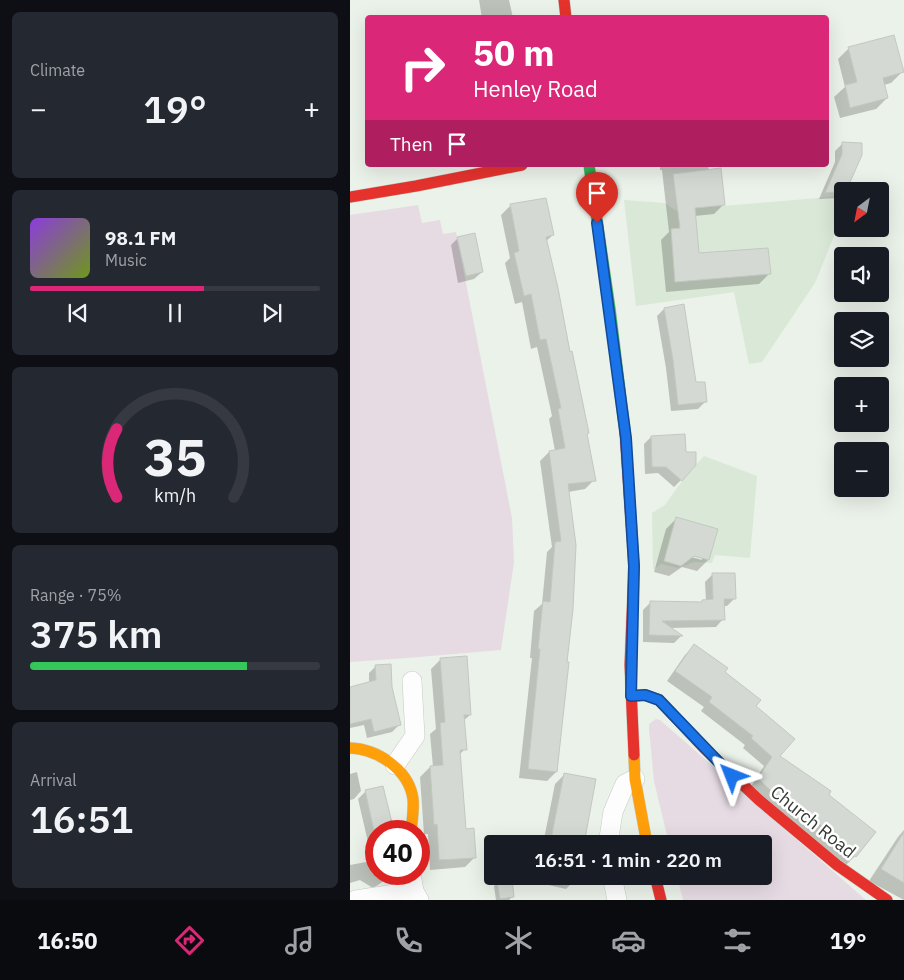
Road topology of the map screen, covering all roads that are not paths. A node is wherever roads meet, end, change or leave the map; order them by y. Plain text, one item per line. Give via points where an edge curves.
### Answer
1 (564, 0) edge
2 (566, 15) edge
3 (512, 167) edge
4 (589, 167) edge
5 (350, 196) edge
6 (412, 682) dead end
7 (631, 696) junction
8 (350, 748) edge
9 (395, 765) junction
10 (635, 779) junction
11 (412, 820) edge
12 (609, 835) edge
13 (645, 835) edge
14 (614, 885) edge
15 (657, 885) edge
16 (415, 888) edge
17 (356, 900) edge
18 (617, 900) edge
19 (661, 900) edge
20 (887, 900) edge

1 - 2 street
3 - 5 street
4 - 7 street via 626,438 634,566
6 - 9 street via 415,736
7 - 10 street
7 - 20 street, Church Road via 645,695 659,700 759,800 837,865
8 - 9 street via 371,753
9 - 11 street via 413,799
10 - 12 street via 625,784 613,812
10 - 13 street
14 - 18 street
15 - 19 street
16 - 17 street

